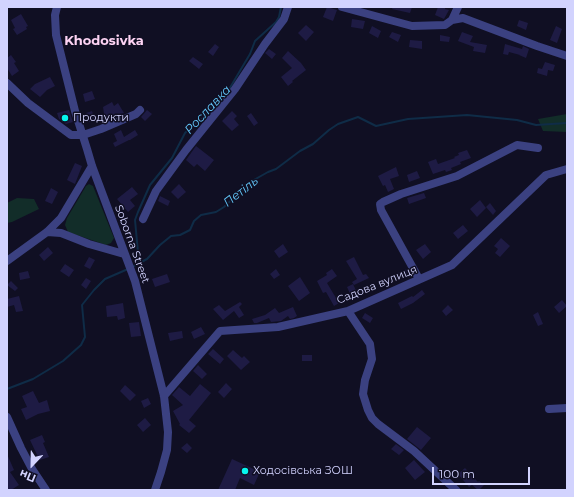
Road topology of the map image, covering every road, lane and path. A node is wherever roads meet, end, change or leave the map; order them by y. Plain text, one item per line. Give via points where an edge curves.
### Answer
1 (57, 7) edge
2 (288, 7) edge
3 (342, 7) edge
4 (458, 7) edge
5 (452, 20) junction
6 (567, 56) edge
7 (7, 83) edge
8 (140, 110) dead end
9 (83, 135) junction
10 (538, 148) dead end
11 (92, 166) junction
12 (567, 169) edge
13 (143, 219) dead end
14 (47, 232) junction
15 (125, 256) junction
16 (7, 261) edge
17 (419, 279) junction
18 (348, 311) junction
19 (164, 396) junction
20 (567, 408) edge
21 (548, 409) dead end
22 (7, 417) edge
23 (46, 490) edge
24 (155, 490) edge
25 (456, 490) edge

1 - 9 street, Soborna Street via 56,35
2 - 13 street via 284,19 235,89 156,191
3 - 5 street via 412,26 445,24
4 - 5 street
5 - 6 street via 463,18
7 - 9 street via 71,135
8 - 9 street via 136,114
9 - 11 street, Soborna Street
10 - 17 street via 517,146 457,176 401,194 380,204
11 - 14 street via 61,218
11 - 15 street, Soborna Street
12 - 17 street, Садова вулиця via 546,174 452,265
14 - 15 street via 61,233
14 - 16 street
15 - 19 street, Soborna Street via 135,281
17 - 18 street, Садова вулиця
18 - 19 street, Садова вулиця via 278,326 220,331
18 - 25 street via 370,344 372,359 365,380 364,394 372,418 414,450
19 - 24 street, Soborna Street via 167,450
20 - 21 street
22 - 23 street via 32,469

